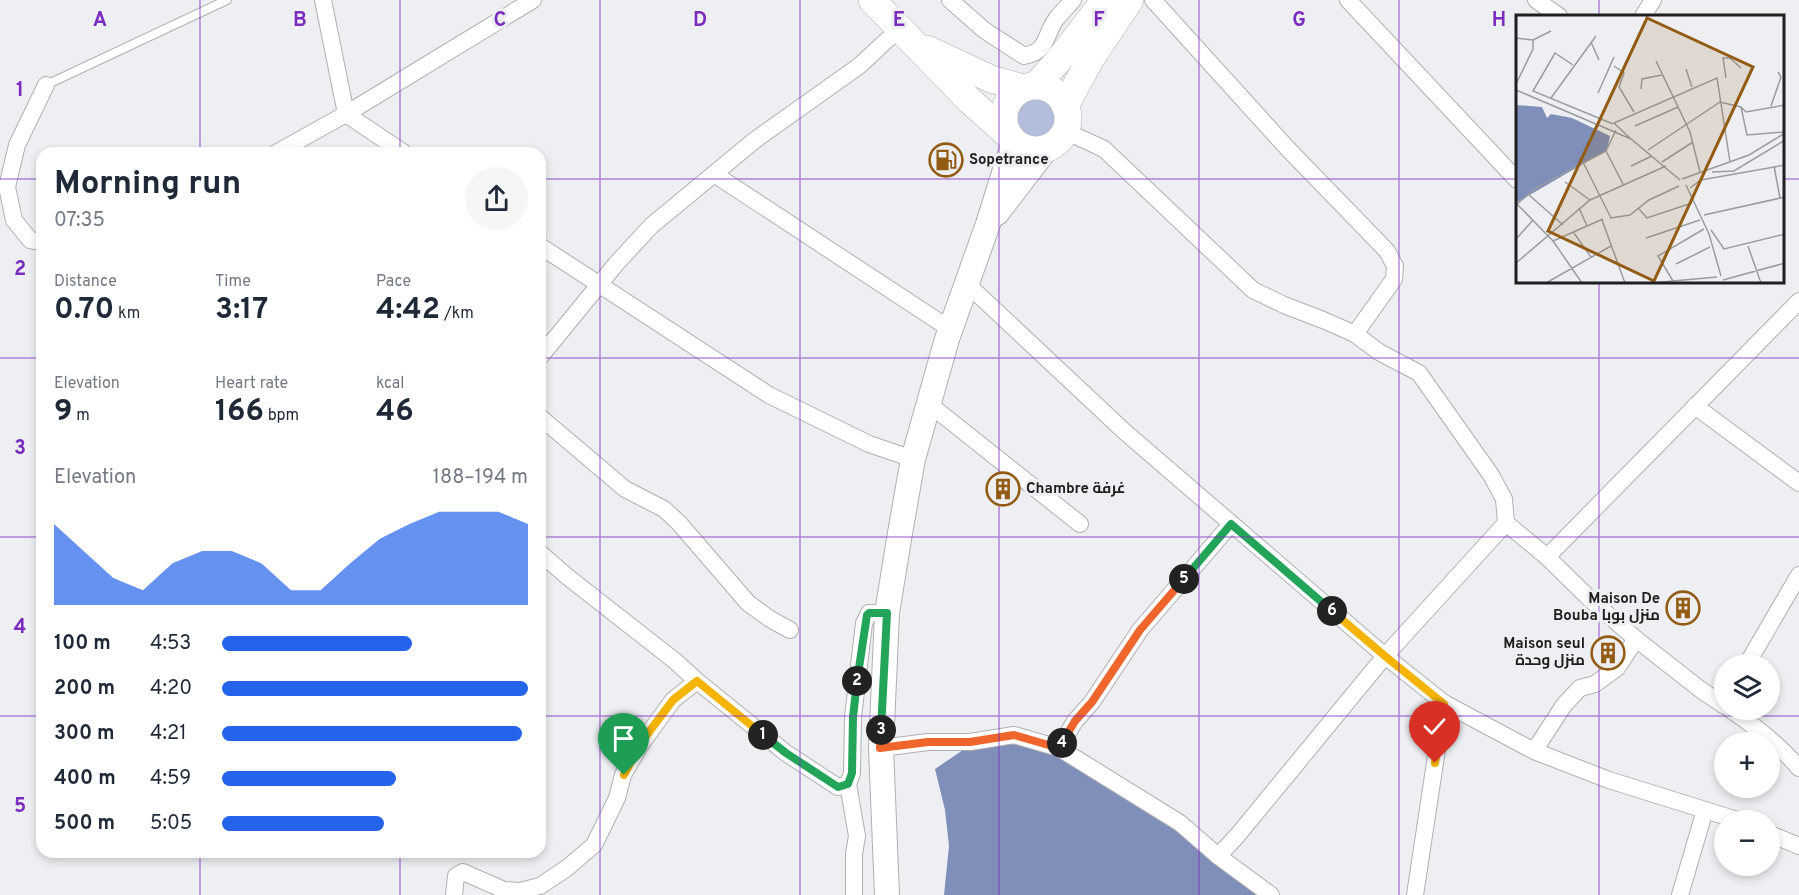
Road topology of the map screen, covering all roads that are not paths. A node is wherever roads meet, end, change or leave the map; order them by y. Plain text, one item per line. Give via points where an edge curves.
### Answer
1 (227, 0) edge
2 (323, 0) edge
3 (533, 0) edge
4 (872, 0) edge
5 (950, 0) edge
6 (1073, 0) edge
7 (1105, 0) edge
8 (1130, 0) edge
9 (1153, 0) edge
10 (1348, 0) edge
11 (1536, 0) edge
12 (1653, 0) edge
13 (1558, 15) edge
14 (1644, 15) edge
15 (906, 35) junction
16 (46, 84) joint
17 (1029, 87) junction
18 (346, 114) junction
19 (1059, 129) junction
20 (1011, 137) junction
21 (287, 147) edge
22 (395, 147) edge
23 (714, 174) junction
24 (1516, 179) edge
25 (988, 225) junction
26 (36, 241) edge
27 (546, 250) edge
28 (966, 283) junction
29 (599, 285) junction
30 (1799, 302) edge
31 (950, 329) junction
32 (1355, 334) junction
33 (546, 350) edge
34 (929, 404) junction
35 (1695, 406) junction
36 (546, 422) edge
37 (913, 459) junction
38 (1799, 483) edge
39 (1506, 523) junction
40 (1080, 524) dead end
41 (1231, 524) junction
42 (1547, 557) junction
43 (546, 558) edge
44 (1799, 575) edge
45 (887, 613) junction
46 (790, 630) dead end
47 (1636, 639) junction
48 (1753, 654) edge
49 (1385, 656) junction
50 (697, 681) junction
51 (1714, 698) edge
52 (1444, 704) junction
53 (1745, 720) edge
54 (880, 748) junction
55 (1059, 748) junction
56 (1534, 752) junction
57 (1799, 768) edge
58 (848, 784) junction
59 (1705, 810) junction
60 (1714, 813) edge
61 (1780, 838) edge
62 (1799, 846) edge
63 (1218, 856) junction
64 (454, 895) edge
65 (854, 895) edge
66 (887, 895) edge
67 (1271, 895) edge
68 (1415, 895) edge
69 (1680, 895) edge

1 - 16 lane
2 - 18 street
3 - 18 street
4 - 15 highway
5 - 6 street via 984,30 1024,56 1036,54 1056,19
7 - 17 highway via 1065,54
8 - 19 highway via 1090,60
9 - 32 street via 1387,251 1395,266 1394,279
10 - 24 street
11 - 13 street
12 - 14 street
15 - 17 highway via 991,79
15 - 20 highway
15 - 23 street via 755,140
16 - 26 street via 18,145 7,187 14,220 30,240
17 - 19 highway via 1045,87 1060,97
17 - 20 highway via 1007,102 1004,123
18 - 21 street
18 - 22 street
19 - 20 highway via 1037,150
19 - 25 main road
19 - 32 street via 1104,149 1253,290
20 - 25 main road
23 - 29 street via 651,226
23 - 31 street
25 - 28 main road
27 - 29 street
28 - 31 main road
28 - 41 street via 1125,432
29 - 33 street
29 - 37 street via 769,395 869,444
30 - 35 street
31 - 34 main road
32 - 39 street via 1419,373 1491,475 1504,499
34 - 37 main road
34 - 40 street
35 - 38 street
35 - 42 street
36 - 46 street via 625,489 664,509 748,603
37 - 45 main road
39 - 42 street
39 - 49 street
41 - 49 street
41 - 55 street via 1140,630
42 - 47 street
43 - 50 street
44 - 48 street
45 - 54 main road
45 - 58 street via 869,613 864,623
47 - 51 street
47 - 56 street via 1617,669 1595,684 1580,688 1564,705
49 - 52 street
49 - 63 street
50 - 58 street via 786,753 838,787
50 - 64 street via 673,700 640,744 594,845 540,886 504,890 463,872 456,876
52 - 56 street
52 - 68 street
53 - 57 street
54 - 55 street via 1014,735
54 - 66 main road
55 - 63 street via 1180,823
56 - 59 street
58 - 65 street via 858,836
59 - 60 street
59 - 69 street
61 - 62 street
63 - 67 street

